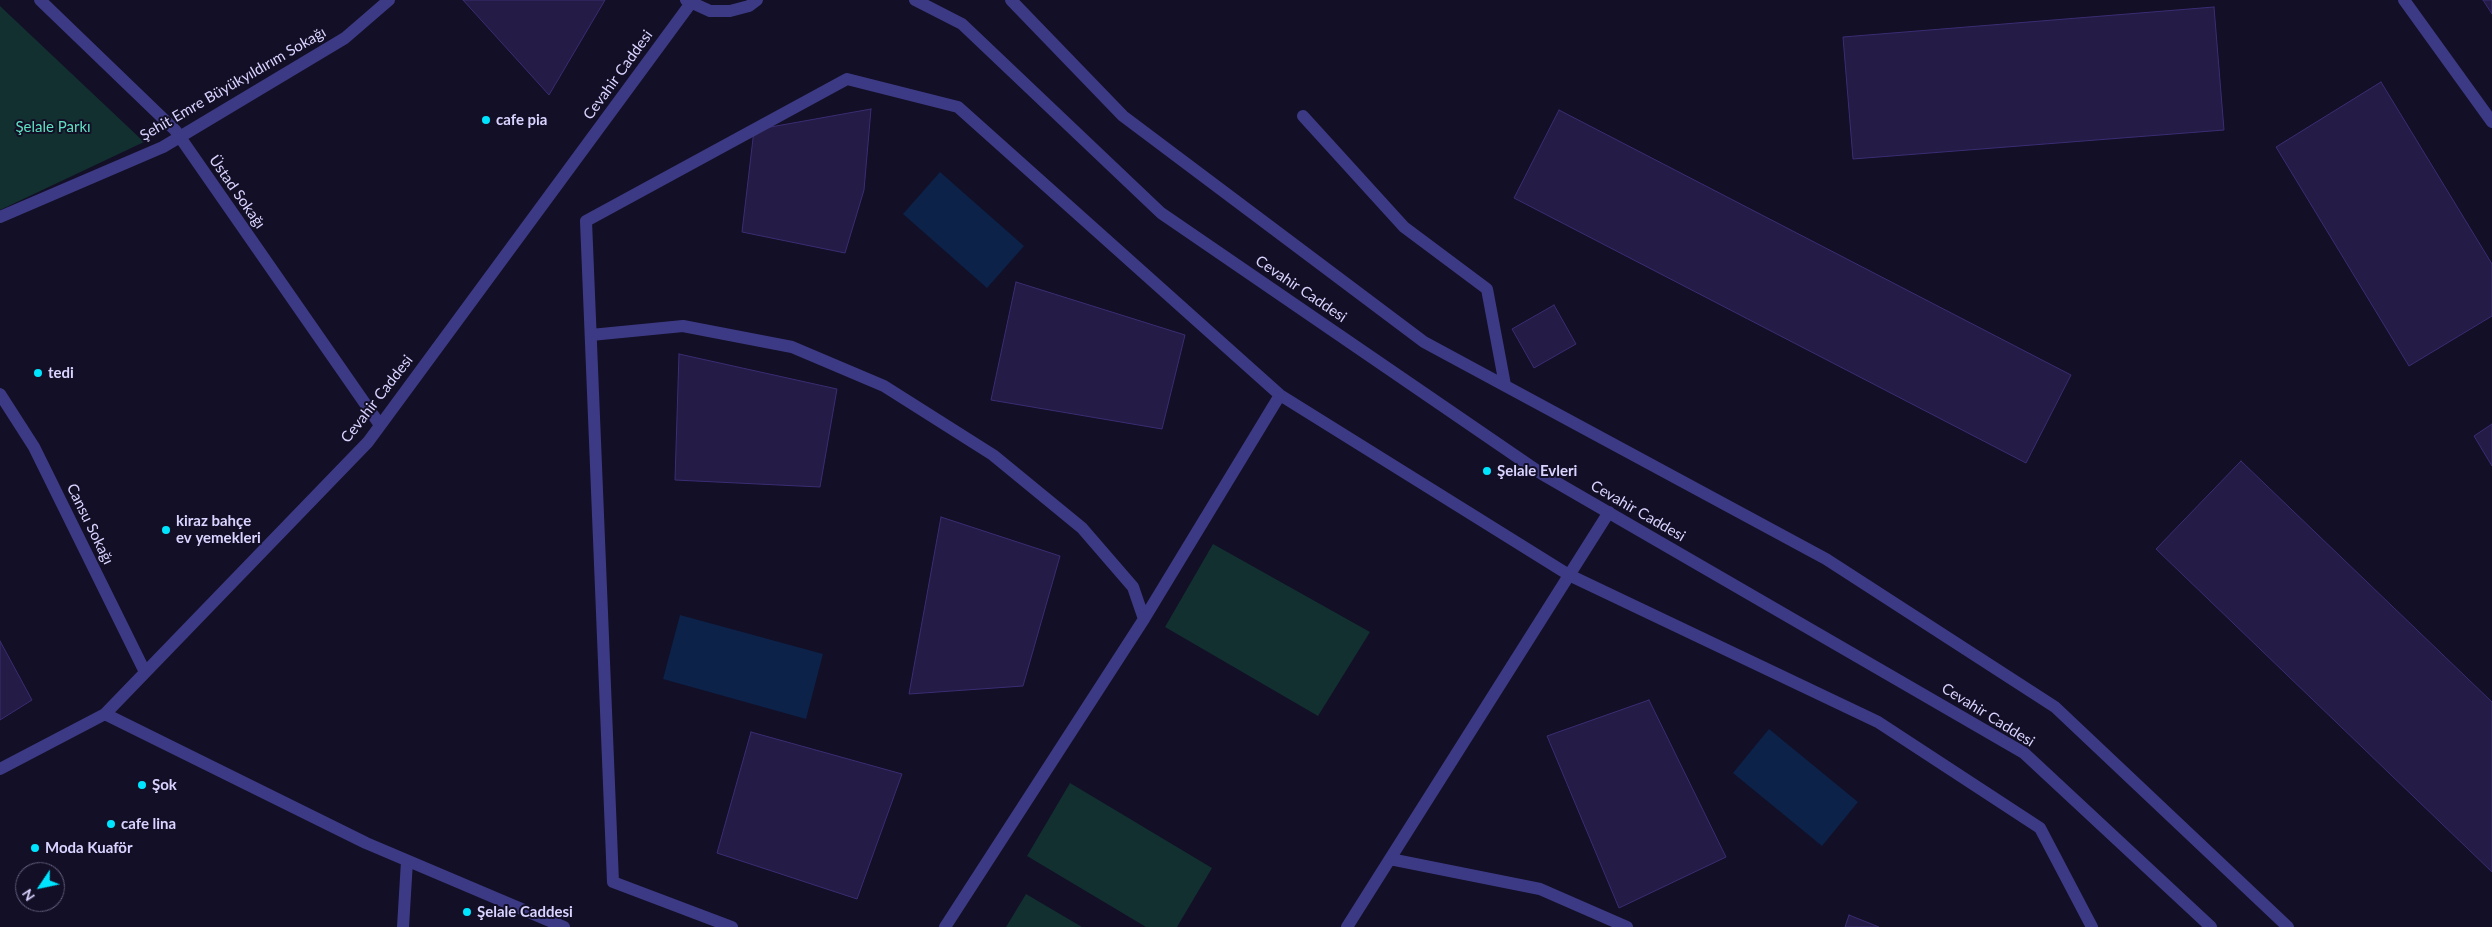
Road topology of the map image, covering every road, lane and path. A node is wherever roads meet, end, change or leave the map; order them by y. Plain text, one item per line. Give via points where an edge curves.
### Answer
1 (40, 0) edge
2 (390, 0) edge
3 (757, 0) edge
4 (915, 0) edge
5 (1011, 0) edge
6 (2404, 0) edge
7 (688, 2) edge
8 (1303, 116) dead end
9 (2492, 122) edge
10 (180, 137) junction
11 (0, 217) edge
12 (591, 335) junction
13 (1505, 385) junction
14 (0, 394) edge
15 (1280, 395) junction
16 (380, 426) junction
17 (1609, 512) junction
18 (1569, 575) junction
19 (1144, 619) junction
20 (145, 672) junction
21 (105, 714) junction
22 (0, 768) edge
23 (1390, 860) junction
24 (407, 861) junction
25 (404, 927) edge
26 (564, 927) edge
27 (732, 927) edge
28 (944, 927) edge
29 (1346, 927) edge
30 (1627, 927) edge
31 (2092, 927) edge
32 (2211, 927) edge
33 (2288, 927) edge

1 - 10 street, Üstad Sokağı
2 - 10 street, Şehit Emre Büyükyıldırım Sokağı via 345,38
3 - 7 street, Cevahir Caddesi via 749,6 730,11 710,11
4 - 17 street, Cevahir Caddesi via 962,24 1161,213 1542,474
5 - 13 street, Cevahir Caddesi via 1123,116 1424,342
6 - 9 street
7 - 16 street, Cevahir Caddesi
8 - 13 street via 1404,227 1487,289
10 - 11 street, Şehit Emre Büyükyıldırım Sokağı
10 - 16 street, Üstad Sokağı
12 - 15 street via 586,221 847,79 958,107
12 - 19 street via 684,326 792,347 884,386 993,455 1082,528 1133,587
12 - 27 street via 614,882
13 - 33 street, Cevahir Caddesi via 1826,559 2055,707
14 - 20 street, Cansu Sokağı via 34,447
15 - 18 street
15 - 19 street
16 - 20 street, Cevahir Caddesi
17 - 18 street
17 - 32 street, Cevahir Caddesi via 2024,753
18 - 23 street
18 - 31 street via 1878,722 2040,828
19 - 28 street
20 - 21 street, Cevahir Caddesi
21 - 22 street, Cevahir Caddesi
21 - 24 street
23 - 29 street
23 - 30 street via 1540,889
24 - 25 street
24 - 26 street

